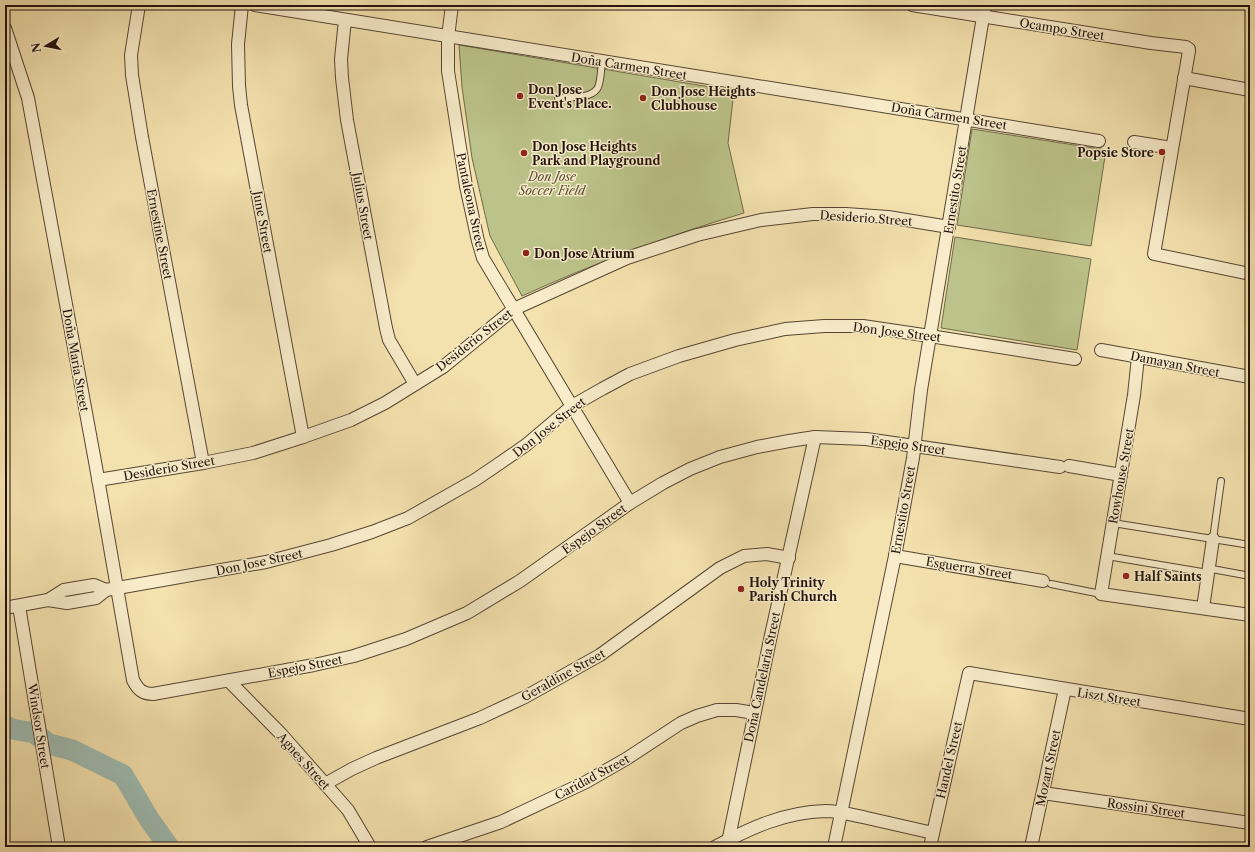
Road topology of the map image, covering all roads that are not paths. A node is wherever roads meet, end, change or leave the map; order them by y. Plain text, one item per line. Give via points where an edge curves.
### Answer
1 (138, 5) edge
2 (242, 5) edge
3 (255, 5) edge
4 (452, 5) edge
5 (912, 5) edge
6 (984, 11) edge
7 (345, 20) junction
8 (5, 28) edge
9 (448, 37) junction
10 (602, 61) junction
11 (1184, 78) junction
12 (1250, 90) edge
13 (558, 98) dead end
14 (966, 119) junction
15 (1099, 141) dead end
16 (1134, 142) dead end
17 (1172, 148) junction
18 (949, 227) junction
19 (1250, 274) edge
20 (514, 309) junction
21 (930, 336) junction
22 (1101, 350) dead end
23 (1138, 357) junction
24 (1075, 359) dead end
25 (1250, 378) edge
26 (415, 384) junction
27 (572, 406) junction
28 (815, 437) junction
29 (303, 438) junction
30 (915, 446) junction
31 (203, 463) junction
32 (1121, 475) junction
33 (98, 480) junction
34 (1221, 481) dead end
35 (630, 503) junction
36 (1113, 523) junction
37 (1212, 539) junction
38 (1250, 545) edge
39 (895, 556) junction
40 (1107, 556) junction
41 (789, 558) junction
42 (1208, 572) junction
43 (1250, 576) edge
44 (1047, 582) joint
45 (111, 589) junction
46 (1101, 594) junction
47 (19, 606) junction
48 (5, 608) edge
49 (1203, 608) junction
50 (1250, 615) edge
51 (969, 673) joint
52 (229, 681) junction
53 (1065, 689) junction
54 (142, 692) joint
55 (754, 713) junction
56 (1250, 719) edge
57 (325, 784) junction
58 (1043, 793) junction
59 (842, 813) junction
60 (1250, 823) edge
61 (933, 832) junction
62 (728, 843) edge
63 (59, 847) edge
64 (370, 847) edge
65 (427, 847) edge
66 (715, 847) edge
67 (834, 847) edge
68 (930, 847) edge
69 (1031, 847) edge

1 - 31 street, Ernestine Street via 132,75
2 - 29 street, June Street via 238,44 241,105
3 - 7 street, Doña Carmen Street
4 - 9 street, Pantaleona Street
5 - 6 street, Ocampo Street
6 - 11 street, Ocampo Street via 1151,43 1186,47 1189,51
6 - 14 street, Ernestito Street
7 - 9 street, Doña Carmen Street
7 - 26 street, Julius Street via 341,59 347,120 386,328 389,340
8 - 33 street, Doña Maria Street via 28,98
9 - 10 street, Doña Carmen Street
9 - 20 street, Pantaleona Street via 451,95 478,241 484,258
10 - 13 lane via 598,88 593,93
10 - 14 street, Doña Carmen Street
11 - 12 street
11 - 17 street
14 - 15 street, Doña Carmen Street
14 - 18 street, Ernestito Street
16 - 17 street
17 - 19 street via 1154,254
18 - 20 street, Desiderio Street via 888,217 846,214 813,214 761,220 697,235 627,258
18 - 21 street, Ernestito Street
20 - 26 street, Desiderio Street via 443,367
20 - 27 street, Pantaleona Street
21 - 24 street, Don Jose Street
21 - 27 street, Don Jose Street via 863,326 785,329 729,341 630,374
21 - 30 street, Ernestito Street
22 - 23 street, Damayan Street
23 - 25 street, Damayan Street
23 - 32 street, Rowhouse Street
26 - 29 street, Desiderio Street via 385,404
27 - 35 street, Pantaleona Street
27 - 45 street, Don Jose Street via 526,446 475,480 408,518 331,545 266,562
28 - 30 street, Espejo Street via 866,439
28 - 35 street, Espejo Street via 789,440 720,457 690,469
28 - 41 street, Doña Candelaria Street
29 - 31 street, Desiderio Street via 252,453
30 - 32 street, Espejo Street
30 - 39 street, Ernestito Street
31 - 33 street, Desiderio Street
32 - 36 street, Rowhouse Street
33 - 45 street, Doña Maria Street
34 - 37 lane
35 - 52 street, Espejo Street via 520,581 467,613 406,639 354,656
36 - 37 lane
36 - 40 street, Rowhouse Street
37 - 38 lane
37 - 42 street
39 - 44 street, Esguerra Street
39 - 59 street, Ernestito Street
40 - 42 lane
40 - 46 street, Rowhouse Street
41 - 55 street, Doña Candelaria Street
41 - 57 street, Geraldine Street via 767,554 744,556 720,568 600,655 566,674 480,718 376,758
42 - 43 lane via 1212,569
42 - 49 street
44 - 46 lane
45 - 47 street, Don Jose Street via 94,585 64,590 48,600
45 - 54 street, Doña Maria Street via 133,680
46 - 49 street
47 - 48 street, Don Jose Street
47 - 63 street, Windsor Street
49 - 50 street
51 - 53 street, Liszt Street
51 - 61 street, Handel Street
52 - 54 street, Espejo Street via 153,694
52 - 57 street, Agnes Street
53 - 56 street, Liszt Street
53 - 58 street, Mozart Street
55 - 62 street, Doña Candelaria Street
55 - 65 street, Caridad Street via 717,710 697,716 681,723 586,782 501,822
57 - 64 street, Agnes Street via 348,810
58 - 60 street, Rossini Street
58 - 69 street, Mozart Street
59 - 61 street
59 - 62 street via 800,813 777,819 752,828
59 - 67 street, Ernestito Street
61 - 68 street, Handel Street
62 - 66 street

